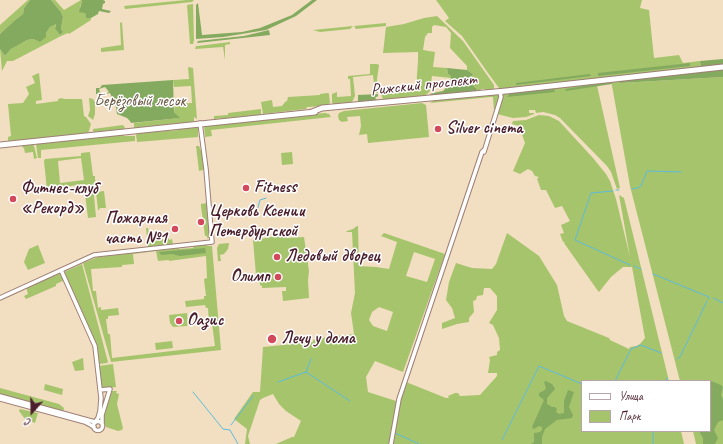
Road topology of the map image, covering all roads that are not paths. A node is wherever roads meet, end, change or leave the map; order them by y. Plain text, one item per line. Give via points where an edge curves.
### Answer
1 (723, 67) edge
2 (500, 91) junction
3 (200, 124) junction
4 (0, 145) edge
5 (61, 270) junction
6 (0, 298) edge
7 (100, 390) junction
8 (0, 396) edge
9 (0, 400) edge
10 (95, 422) junction
11 (102, 423) junction
12 (94, 427) junction
13 (391, 444) edge

1 - 2 highway, Рижский проспект
2 - 3 highway, Рижский проспект via 322,108 312,112
2 - 13 street via 484,150 399,399
3 - 4 highway, Рижский проспект
3 - 5 street via 212,242 98,254
5 - 6 street
5 - 7 street via 94,346
7 - 10 street via 100,411
7 - 11 street via 110,389
8 - 10 street
9 - 12 street via 85,422
10 - 11 street
10 - 12 street
11 - 12 street via 100,429

